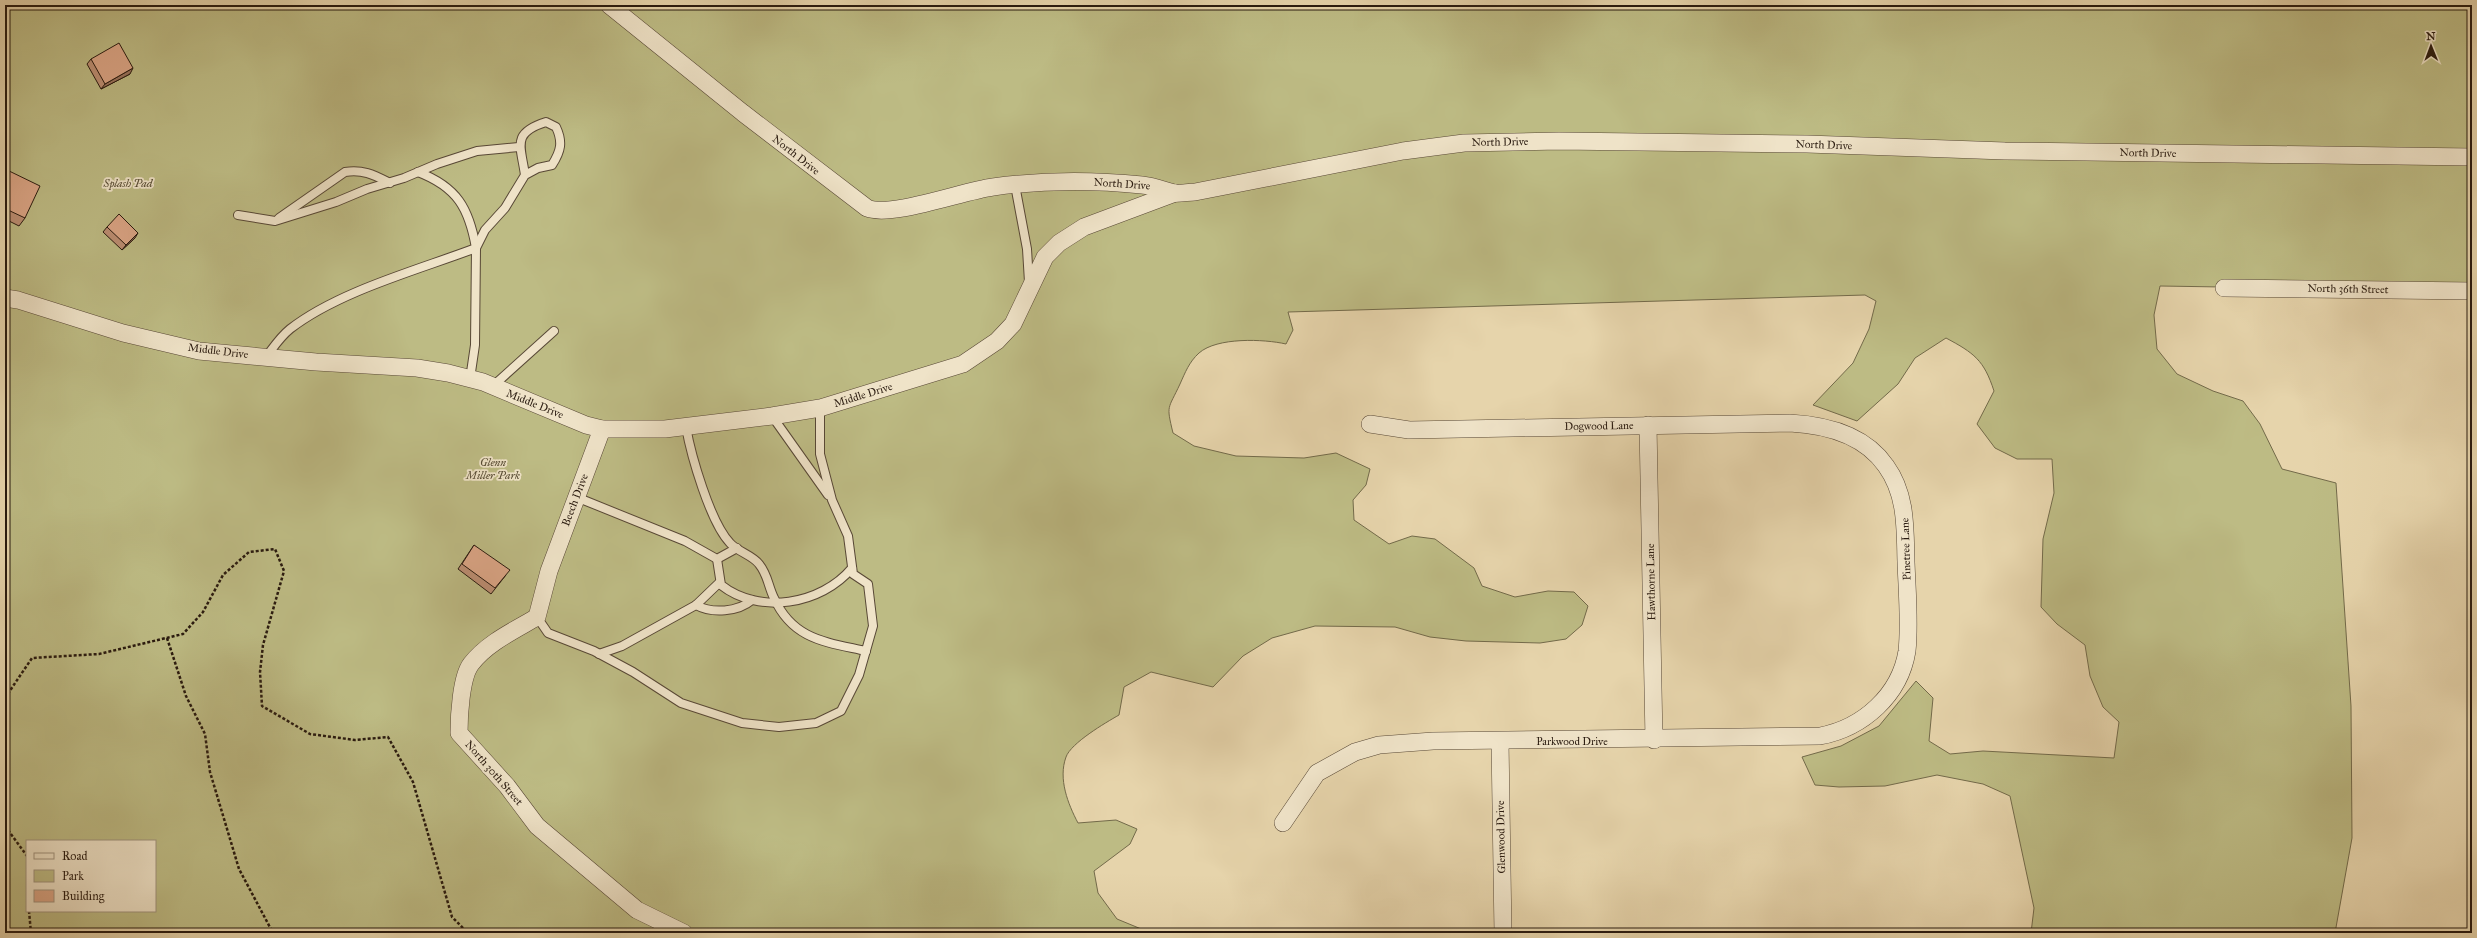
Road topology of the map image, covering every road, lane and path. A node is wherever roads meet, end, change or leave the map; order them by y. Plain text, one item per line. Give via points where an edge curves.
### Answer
1 (609, 5) edge
2 (519, 147) junction
3 (2472, 157) edge
4 (418, 172) junction
5 (525, 175) junction
6 (390, 182) junction
7 (1015, 185) junction
8 (1175, 193) junction
9 (238, 216) dead end
10 (275, 221) junction
11 (476, 248) junction
12 (2224, 288) dead end
13 (1030, 289) junction
14 (2472, 291) edge
15 (5, 298) edge
16 (554, 331) dead end
17 (266, 357) junction
18 (470, 379) junction
19 (493, 386) junction
20 (820, 408) junction
21 (772, 416) junction
22 (1370, 424) dead end
23 (1648, 425) junction
24 (686, 427) junction
25 (1827, 427) joint
26 (602, 429) junction
27 (576, 497) junction
28 (832, 500) junction
29 (737, 548) junction
30 (717, 559) junction
31 (852, 568) junction
32 (720, 582) junction
33 (752, 600) junction
34 (696, 604) junction
35 (778, 605) junction
36 (537, 617) junction
37 (167, 638) junction
38 (866, 651) junction
39 (599, 654) junction
40 (5, 698) edge
41 (1884, 702) joint
42 (1654, 740) junction
43 (1500, 741) junction
44 (1283, 823) dead end
45 (5, 826) edge
46 (26, 855) edge
47 (29, 912) edge
48 (31, 933) edge
49 (107, 933) edge
50 (123, 933) edge
51 (273, 933) edge
52 (468, 933) edge
53 (684, 933) edge
54 (1503, 933) edge

1 - 7 street, North Drive via 743,113 875,212 891,211 958,193
2 - 4 lane via 477,151
2 - 5 lane
2 - 5 lane via 522,135 533,126 546,122 556,127 562,139 560,153 552,165 538,168
3 - 8 street, North Drive via 2005,151 1807,144 1559,141 1464,143 1403,151 1195,192
4 - 6 lane
4 - 11 lane via 443,184 463,204 473,230
5 - 11 lane via 505,208 485,230
6 - 10 lane
6 - 10 lane via 357,170 345,172
7 - 8 street, North Drive via 1057,180 1127,184 1160,188
7 - 13 lane via 1027,249
8 - 13 street, Middle Drive via 1084,227 1059,243 1045,257
9 - 10 lane
11 - 17 lane via 326,307 289,330
11 - 18 lane via 475,345
12 - 14 street, North 36th Street
13 - 20 street, Middle Drive via 1013,324 997,341 963,364
15 - 17 street, Middle Drive via 123,333 199,351
16 - 19 lane
17 - 18 street, Middle Drive via 417,368
18 - 19 street, Middle Drive
19 - 26 street, Middle Drive via 586,425
20 - 21 street, Middle Drive
20 - 28 lane via 820,454
21 - 24 street, Middle Drive
21 - 28 lane
22 - 23 street, Dogwood Lane via 1409,430
23 - 25 street, Dogwood Lane via 1790,423
23 - 42 street, Hawthorne Lane
24 - 26 street, Middle Drive
24 - 29 lane via 696,468 718,524 730,544
25 - 41 street, Pinetree Lane via 1864,444 1876,454 1891,474 1902,499 1907,576 1907,650 1902,670
26 - 27 street, Beech Drive
27 - 30 lane via 685,540
27 - 36 street, Beech Drive via 548,571
28 - 31 lane via 848,536
29 - 30 lane
29 - 35 lane via 759,563 769,578 773,597
30 - 32 lane
31 - 35 lane via 818,594
31 - 38 lane via 853,574 868,584 873,626
32 - 33 lane via 721,586 732,594
32 - 34 lane
33 - 34 lane via 744,607 734,610 704,609
33 - 35 lane
34 - 39 lane via 622,646
35 - 38 lane via 796,629 831,645
36 - 39 lane via 548,633
36 - 53 street, North 30th Street via 499,640 471,664 459,702 459,733 507,786 537,826 638,910
37 - 40 path via 99,654 32,658
37 - 51 path via 186,696 205,734 210,772 239,869
37 - 52 path via 183,634 203,612 223,575 249,552 275,549 284,571 263,645 260,672 262,706 310,734 355,740 388,737 413,782 452,917
38 - 39 lane via 859,675 841,711 816,723 779,727 742,723 681,703
41 - 42 street, Parkwood Drive via 1868,716 1834,734
42 - 43 street, Parkwood Drive
43 - 44 street, Parkwood Drive via 1379,745 1355,752 1317,773
43 - 54 street, Glenwood Drive
45 - 46 path
47 - 48 path
49 - 50 path

